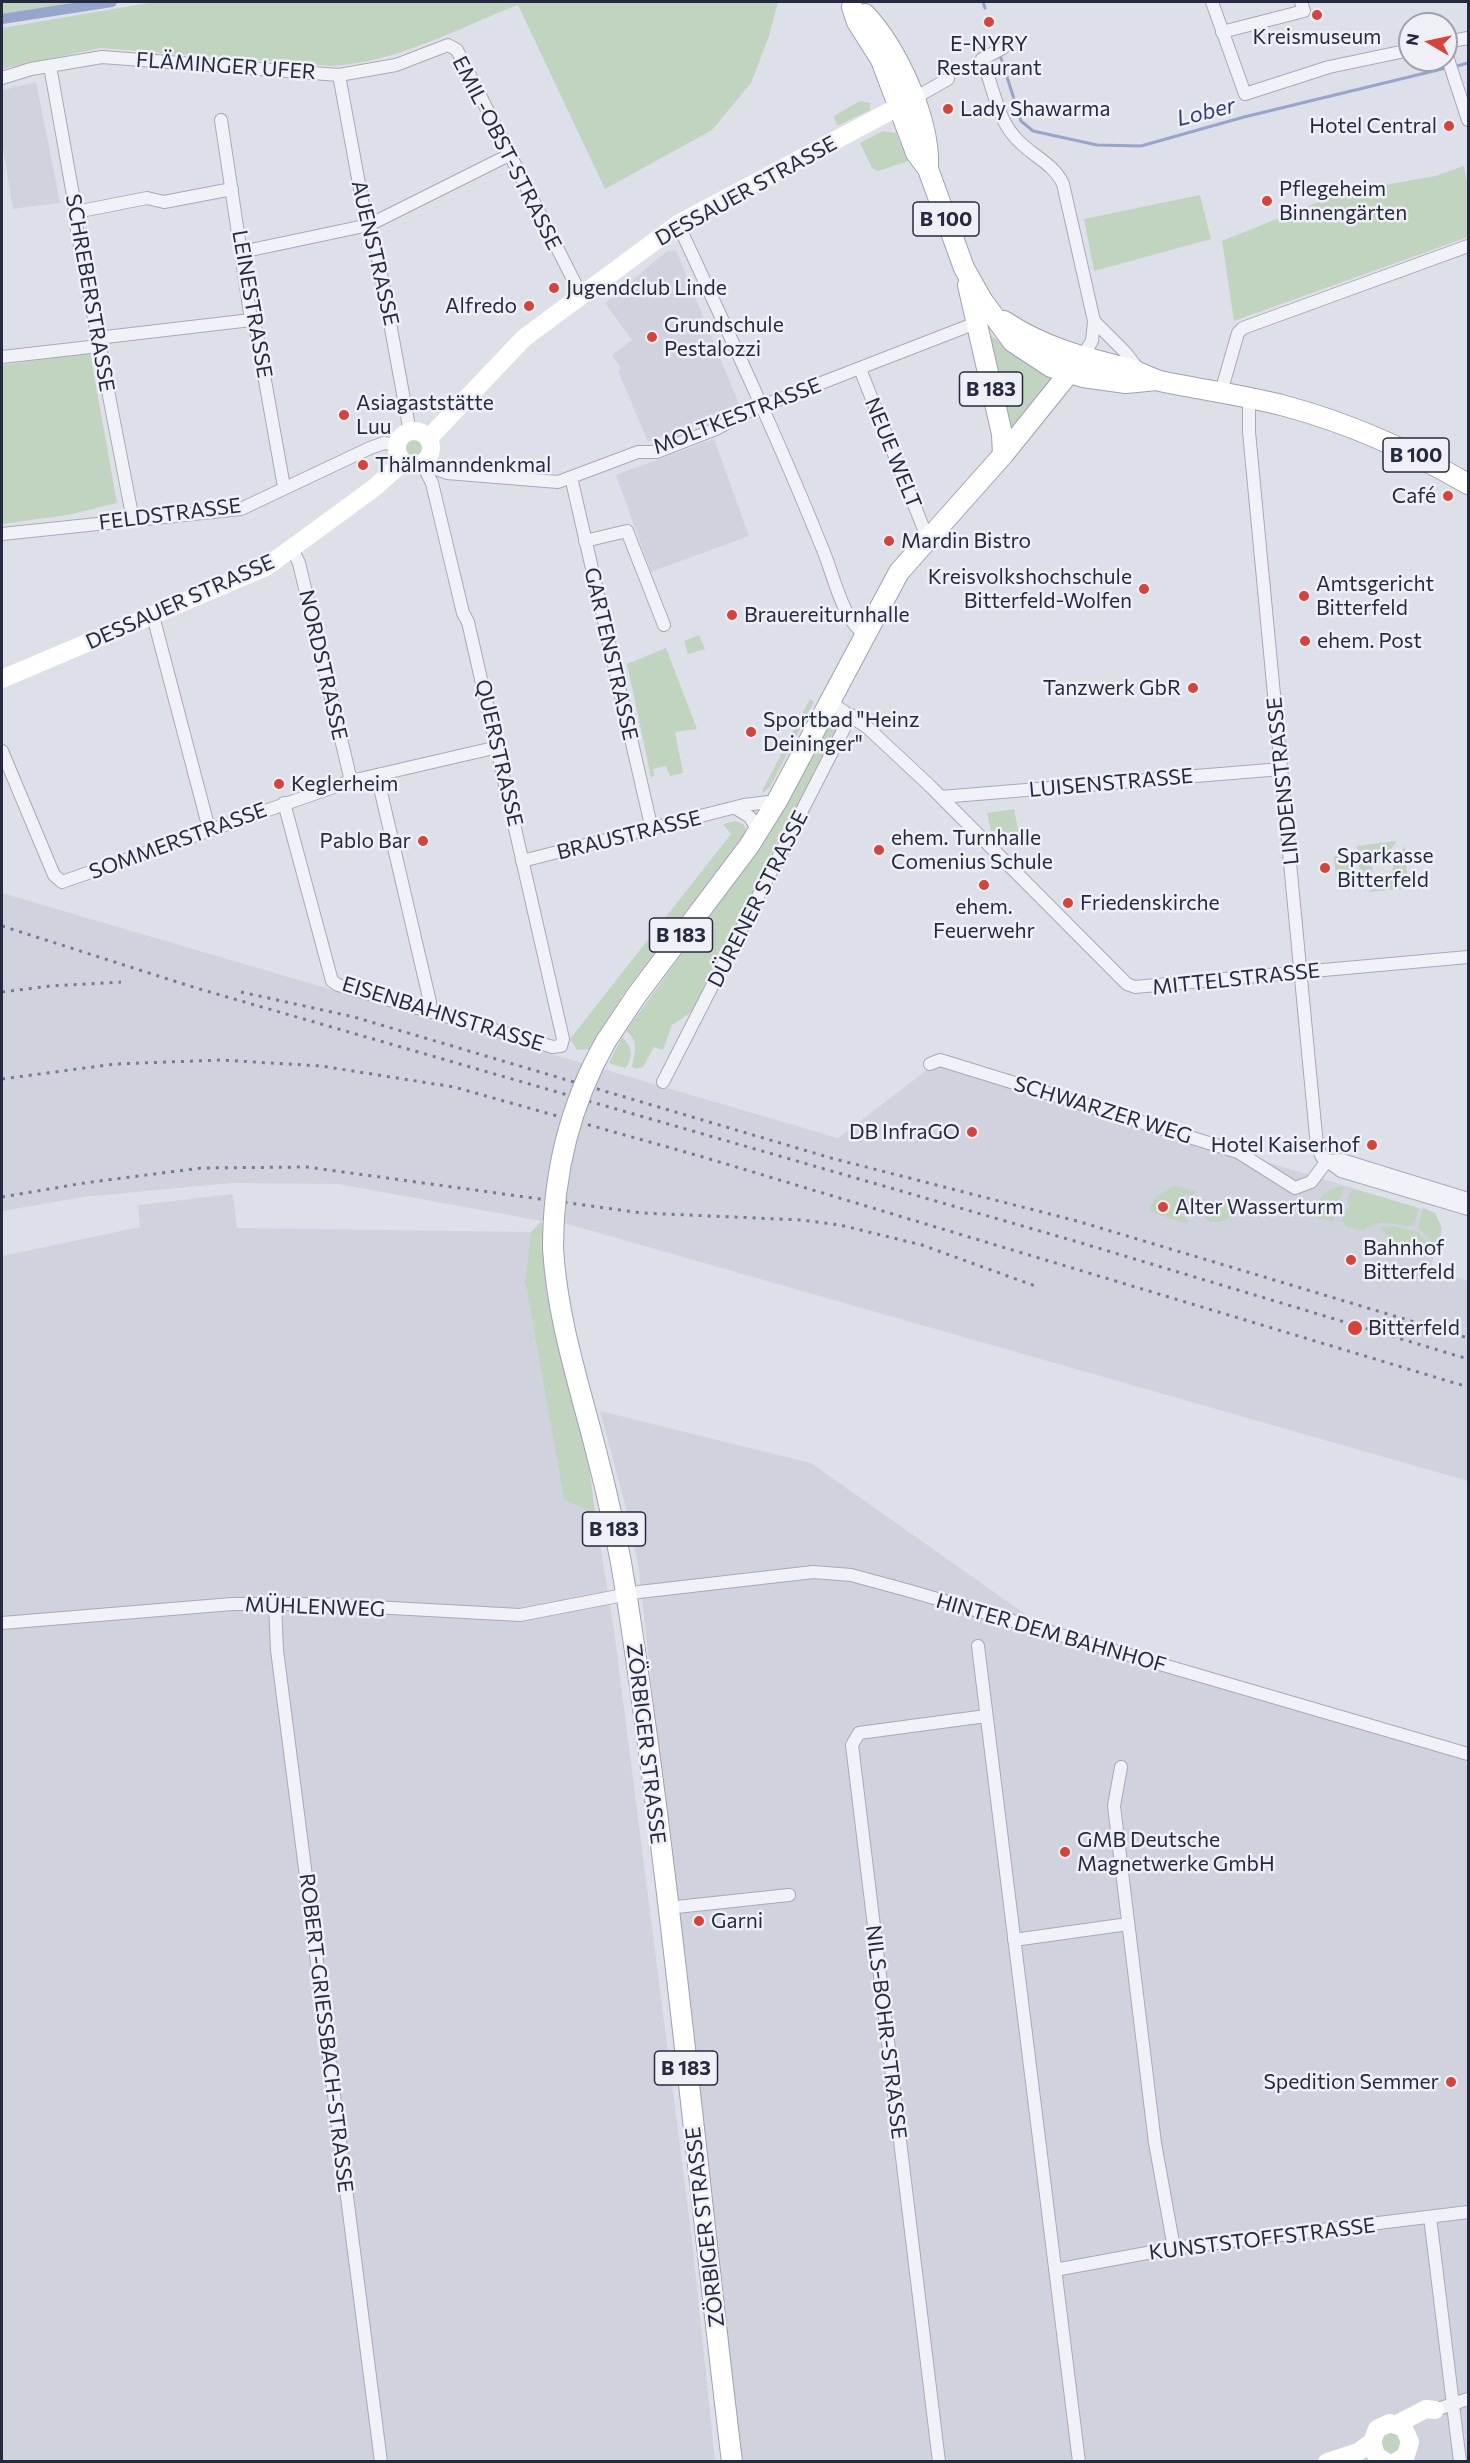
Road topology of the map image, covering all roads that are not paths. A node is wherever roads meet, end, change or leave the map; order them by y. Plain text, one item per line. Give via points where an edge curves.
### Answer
1 (1212, 2) edge
2 (1301, 2) edge
3 (849, 4) edge
4 (1222, 32) junction
5 (448, 45) joint
6 (1003, 48) dead end
7 (1398, 53) edge
8 (50, 66) junction
9 (1453, 72) edge
10 (339, 75) junction
11 (2, 78) edge
12 (948, 79) dead end
13 (906, 103) junction
14 (221, 120) dead end
15 (1468, 120) edge
16 (508, 155) junction
17 (232, 189) junction
18 (76, 212) junction
19 (678, 224) junction
20 (369, 225) junction
21 (1468, 246) edge
22 (241, 252) junction
23 (581, 295) junction
24 (984, 318) junction
25 (251, 320) junction
26 (1094, 321) junction
27 (98, 342) junction
28 (2, 357) edge
29 (1082, 357) junction
30 (860, 369) junction
31 (1070, 374) junction
32 (1149, 376) junction
33 (1221, 392) junction
34 (1249, 398) junction
35 (762, 407) junction
36 (410, 432) junction
37 (397, 445) junction
38 (426, 453) junction
39 (1003, 455) junction
40 (403, 462) junction
41 (572, 477) junction
42 (1468, 484) edge
43 (284, 487) junction
44 (133, 520) junction
45 (2, 534) edge
46 (930, 535) junction
47 (585, 541) junction
48 (292, 549) junction
49 (153, 616) junction
50 (664, 625) dead end
51 (865, 634) junction
52 (2, 679) edge
53 (830, 702) junction
54 (851, 715) junction
55 (498, 747) junction
56 (2, 751) edge
57 (1281, 769) junction
58 (377, 775) junction
59 (351, 781) junction
60 (941, 797) junction
61 (777, 801) junction
62 (284, 803) junction
63 (737, 809) junction
64 (209, 829) junction
65 (652, 830) junction
66 (758, 831) junction
67 (522, 861) junction
68 (1468, 957) edge
69 (1300, 972) junction
70 (429, 1011) junction
71 (606, 1041) joint
72 (561, 1046) joint
73 (930, 1064) dead end
74 (663, 1082) dead end
75 (1327, 1161) junction
76 (1468, 1199) edge
77 (1468, 1209) edge
78 (626, 1594) junction
79 (275, 1603) junction
80 (2, 1623) edge
81 (978, 1646) dead end
82 (986, 1716) junction
83 (1468, 1754) edge
84 (1121, 1767) dead end
85 (789, 1895) dead end
86 (667, 1908) junction
87 (1128, 1924) junction
88 (1014, 1940) junction
89 (1468, 2212) edge
90 (1430, 2217) junction
91 (1174, 2248) junction
92 (1055, 2270) junction
93 (1468, 2399) edge
94 (1453, 2403) junction
95 (1435, 2410) joint
96 (1403, 2431) junction
97 (1380, 2457) edge
98 (381, 2462) edge
99 (732, 2462) edge
100 (939, 2462) edge
101 (1079, 2462) edge
102 (1327, 2462) edge
103 (1460, 2462) edge

1 - 4 street
2 - 4 street via 1304,11
3 - 13 main road, B 100
4 - 7 street via 1245,94 1329,67
5 - 10 street, FLÄMINGER UFER via 396,65
5 - 16 street, EMIL-OBST-STRASSE via 457,50
6 - 26 street via 987,56 1004,120 1013,136 1058,172
8 - 10 street, FLÄMINGER UFER via 102,57
8 - 11 street, FLÄMINGER UFER
8 - 18 street, SCHREBERSTRASSE
9 - 15 street
10 - 20 street, AUENSTRASSE
12 - 13 street
13 - 19 street, DESSAUER STRASSE
13 - 24 main road, B 100 via 916,153 928,169
14 - 17 street, LEINESTRASSE
16 - 20 street
16 - 23 street, EMIL-OBST-STRASSE
17 - 18 street via 164,202 147,198
17 - 22 street, LEINESTRASSE
18 - 27 street, SCHREBERSTRASSE
19 - 23 street, DESSAUER STRASSE
19 - 35 street
20 - 22 street
20 - 36 street, AUENSTRASSE
21 - 33 street via 1243,327
22 - 25 street, LEINESTRASSE
23 - 38 street, DESSAUER STRASSE via 524,338
24 - 29 main road, B 100
24 - 30 street, MOLTKESTRASSE
24 - 31 main road, B 100 via 1025,353
24 - 39 main road, B 183
25 - 27 street
25 - 43 street, LEINESTRASSE
26 - 29 street via 1092,341
26 - 32 street
27 - 28 street
27 - 44 street, SCHREBERSTRASSE
29 - 31 main road, DÜRENER STRASSE / B 183
29 - 32 main road, B 100
30 - 35 street, MOLTKESTRASSE
30 - 46 street, NEUE WELT via 923,527
31 - 32 main road, B 100 via 1126,383
31 - 39 main road, DÜRENER STRASSE / B 183
32 - 33 main road, B 100
33 - 34 main road, B 100
34 - 42 main road, B 100 via 1361,432 1415,454
34 - 57 street, LINDENSTRASSE via 1248,430
35 - 41 street, MOLTKESTRASSE via 657,452 638,452
35 - 51 street via 851,622
36 - 37 street
36 - 38 street via 422,433
37 - 40 street
37 - 43 street, FELDSTRASSE via 374,446
38 - 40 street via 413,466
38 - 41 street, MOLTKESTRASSE via 447,473 558,482
38 - 55 street, QUERSTRASSE
39 - 46 main road, DÜRENER STRASSE / B 183
40 - 48 street, DESSAUER STRASSE
41 - 47 street, GARTENSTRASSE
43 - 44 street, FELDSTRASSE via 241,509
44 - 45 street, FELDSTRASSE
46 - 51 main road, DÜRENER STRASSE / B 183 via 899,572
47 - 50 street via 627,531
47 - 65 street, GARTENSTRASSE
48 - 49 street, DESSAUER STRASSE via 260,570
48 - 59 street, NORDSTRASSE via 299,563
49 - 52 street, DESSAUER STRASSE
49 - 64 street
51 - 53 main road, DÜRENER STRASSE / B 183
53 - 54 street, MITTELSTRASSE
53 - 61 main road, DÜRENER STRASSE / B 183
54 - 60 street, MITTELSTRASSE
54 - 74 street, DÜRENER STRASSE
55 - 58 street, SOMMERSTRASSE
55 - 67 street, QUERSTRASSE
56 - 64 street, SOMMERSTRASSE via 54,875 60,881
57 - 60 street, LUISENSTRASSE
57 - 69 street, LINDENSTRASSE
58 - 59 street, SOMMERSTRASSE
58 - 70 street
59 - 62 street, SOMMERSTRASSE
60 - 69 street, MITTELSTRASSE via 1126,984 1138,988
61 - 63 street, BRAUSTRASSE
61 - 66 main road, DÜRENER STRASSE / B 183
62 - 64 street, SOMMERSTRASSE
62 - 70 street, EISENBAHNSTRASSE via 329,973 338,985
63 - 65 street, BRAUSTRASSE
63 - 66 street via 750,817
65 - 67 street, BRAUSTRASSE
66 - 71 main road, DÜRENER STRASSE / B 183
67 - 72 street, QUERSTRASSE via 563,1039
68 - 69 street, MITTELSTRASSE
69 - 75 street, LINDENSTRASSE via 1317,1146
70 - 72 street, EISENBAHNSTRASSE via 553,1047
71 - 78 main road, ZÖRBIGER STRASSE / B 183, bridge via 578,1098 563,1150 554,1204 553,1248 564,1331 599,1463
73 - 75 street, SCHWARZER WEG via 940,1060 1238,1152 1295,1188 1311,1182
75 - 76 street via 1342,1160
75 - 77 street via 1341,1171
78 - 79 street, MÜHLENWEG via 520,1615
78 - 83 street, HINTER DEM BAHNHOF via 802,1573 851,1575
78 - 86 main road, ZÖRBIGER STRASSE / B 183
79 - 80 street, MÜHLENWEG
79 - 98 street, ROBERT-GRIESSBACH-STRASSE via 277,1650
81 - 82 street
82 - 88 street
82 - 100 street, NILS-BOHR-STRASSE via 859,1733 852,1745
84 - 87 street via 1114,1806
85 - 86 street
86 - 99 main road, ZÖRBIGER STRASSE / B 183
87 - 88 street
87 - 91 street via 1155,2143
88 - 92 street
89 - 90 street, KUNSTSTOFFSTRASSE
90 - 91 street, KUNSTSTOFFSTRASSE
90 - 94 street
91 - 92 street, KUNSTSTOFFSTRASSE
92 - 101 street
93 - 94 street
94 - 95 street
94 - 103 street
95 - 96 street
96 - 97 street via 1408,2451
96 - 97 street via 1380,2427
97 - 102 street via 1358,2452

